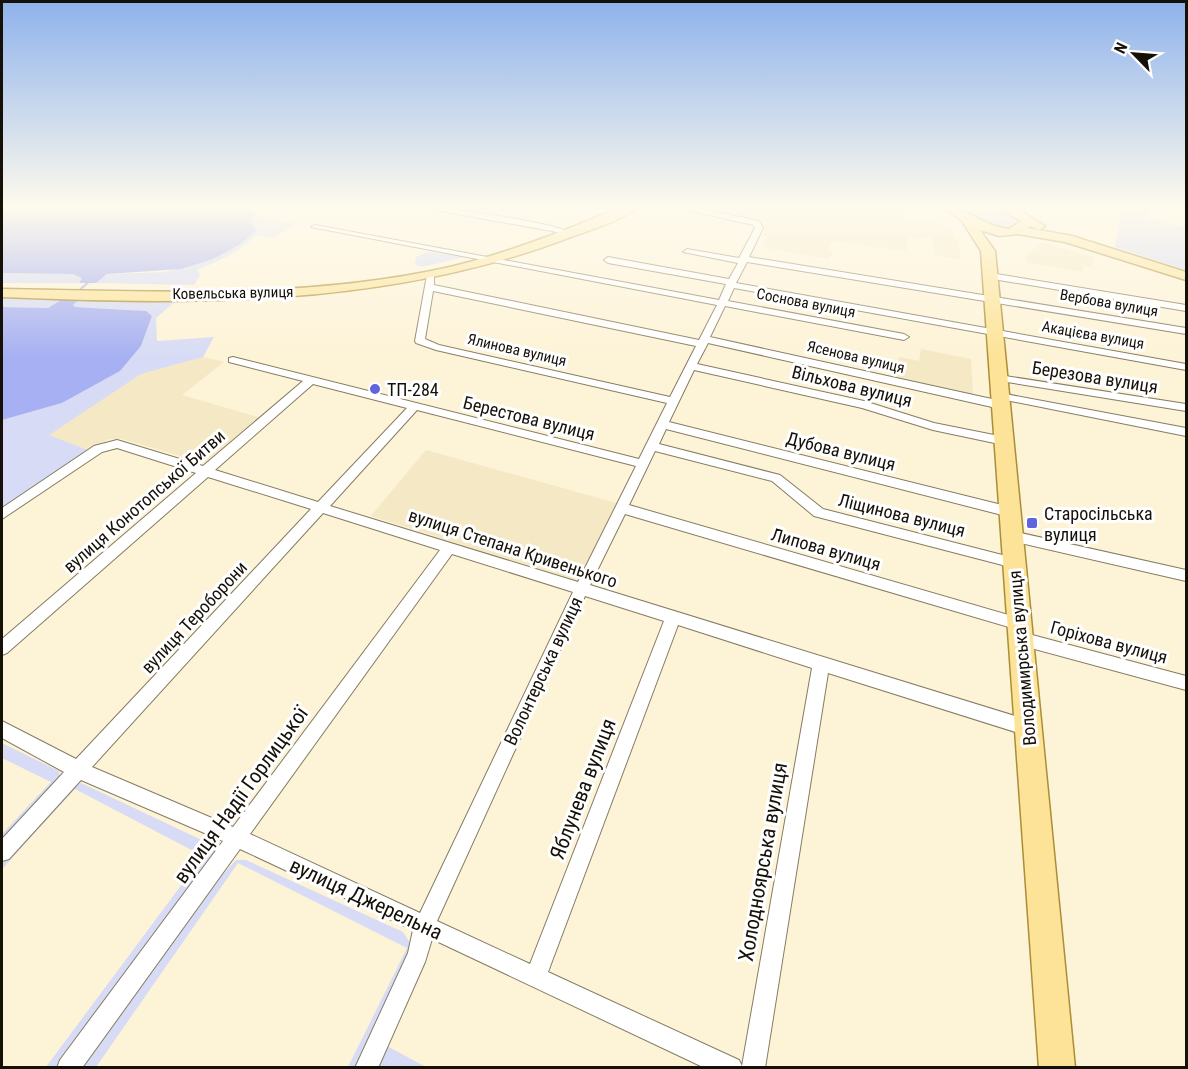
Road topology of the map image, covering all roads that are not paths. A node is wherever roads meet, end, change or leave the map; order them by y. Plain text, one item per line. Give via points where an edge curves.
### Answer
1 (474, 257) edge
2 (500, 257) edge
3 (721, 257) edge
4 (744, 257) edge
5 (988, 257) edge
6 (1125, 257) edge
7 (491, 260) junction
8 (608, 260) dead end
9 (742, 260) junction
10 (1186, 276) edge
11 (430, 281) junction
12 (731, 284) junction
13 (991, 287) junction
14 (2, 293) edge
15 (721, 303) junction
16 (1186, 308) edge
17 (1186, 331) edge
18 (995, 332) junction
19 (904, 337) dead end
20 (703, 341) junction
21 (233, 360) dead end
22 (691, 366) junction
23 (1186, 367) edge
24 (310, 381) junction
25 (1000, 393) junction
26 (674, 401) junction
27 (413, 408) junction
28 (1186, 408) edge
29 (662, 424) junction
30 (1186, 432) edge
31 (1004, 441) junction
32 (652, 446) junction
33 (643, 464) junction
34 (207, 472) junction
35 (322, 507) junction
36 (622, 508) junction
37 (2, 514) edge
38 (1011, 524) junction
39 (449, 548) junction
40 (1014, 563) junction
41 (1186, 576) edge
42 (581, 590) junction
43 (673, 618) junction
44 (1020, 632) junction
45 (2, 648) edge
46 (821, 664) junction
47 (1186, 683) edge
48 (1028, 728) junction
49 (2, 729) edge
50 (78, 770) junction
51 (237, 838) junction
52 (2, 852) edge
53 (424, 927) junction
54 (536, 976) junction
55 (68, 1068) edge
56 (366, 1068) edge
57 (730, 1068) edge
58 (753, 1068) edge
59 (1057, 1068) edge

1 - 7 street, Соснова вулиця
2 - 7 main road, Ковельська вулиця
3 - 9 street
4 - 9 street, Волонтерська вулиця
5 - 13 main road, Володимирська вулиця
6 - 10 main road
7 - 11 main road, Ковельська вулиця
7 - 15 street, Соснова вулиця
8 - 12 street, Акацієва вулиця
9 - 12 street, Волонтерська вулиця
9 - 13 street
11 - 14 main road, Ковельська вулиця via 280,293
11 - 20 street, Ясенова вулиця
11 - 26 street, Ялинова вулиця via 420,341
12 - 15 street, Волонтерська вулиця
12 - 18 street, Акацієва вулиця
13 - 16 street
13 - 17 street, Вербова вулиця
13 - 18 main road, Володимирська вулиця
15 - 19 street, Соснова вулиця
15 - 20 street, Волонтерська вулиця
18 - 23 street, Акацієва вулиця
18 - 25 main road, Володимирська вулиця
20 - 22 street, Волонтерська вулиця
20 - 25 street, Ясенова вулиця
21 - 24 street, Берестова вулиця
22 - 26 street, Волонтерська вулиця
22 - 31 street, Вільхова вулиця
24 - 27 street, Берестова вулиця
24 - 34 street, вулиця Конотопської Битви
25 - 28 street, Березова вулиця
25 - 30 street
25 - 31 main road, Володимирська вулиця
26 - 29 street, Волонтерська вулиця
27 - 33 street, Берестова вулиця
27 - 35 street, вулиця Тероборони
29 - 32 street, Волонтерська вулиця
29 - 38 street, Дубова вулиця
31 - 38 main road, Володимирська вулиця
32 - 33 street, Волонтерська вулиця
32 - 40 street, Ліщинова вулиця via 776,478 819,513
33 - 36 street, Волонтерська вулиця
34 - 35 street, вулиця Степана Кривенького
34 - 37 street, вулиця Степана Кривенького via 162,456 108,444
34 - 45 street, вулиця Конотопської Битви
35 - 39 street, вулиця Степана Кривенького
35 - 50 street, вулиця Тероборони
36 - 42 street, Волонтерська вулиця
36 - 44 street, Липова вулиця
38 - 40 main road, Володимирська вулиця
38 - 41 street
39 - 42 street, вулиця Степана Кривенького
39 - 51 street, вулиця Надії Горлицької
40 - 44 main road, Володимирська вулиця
42 - 43 street, вулиця Степана Кривенького
42 - 53 street, Волонтерська вулиця
43 - 46 street, вулиця Степана Кривенького
43 - 54 street, Яблунева вулиця
44 - 47 street, Горіхова вулиця
44 - 48 main road, Володимирська вулиця
46 - 48 street, вулиця Степана Кривенького
46 - 58 street, Холодноярська вулиця
48 - 59 main road, Володимирська вулиця
49 - 50 street, вулиця Джерельна
50 - 51 street, вулиця Джерельна
50 - 52 street, вулиця Тероборони
51 - 53 street, вулиця Джерельна
51 - 55 street, вулиця Надії Горлицької
53 - 54 street, вулиця Джерельна
53 - 56 street, Волонтерська вулиця via 418,955
54 - 57 street, вулиця Джерельна

